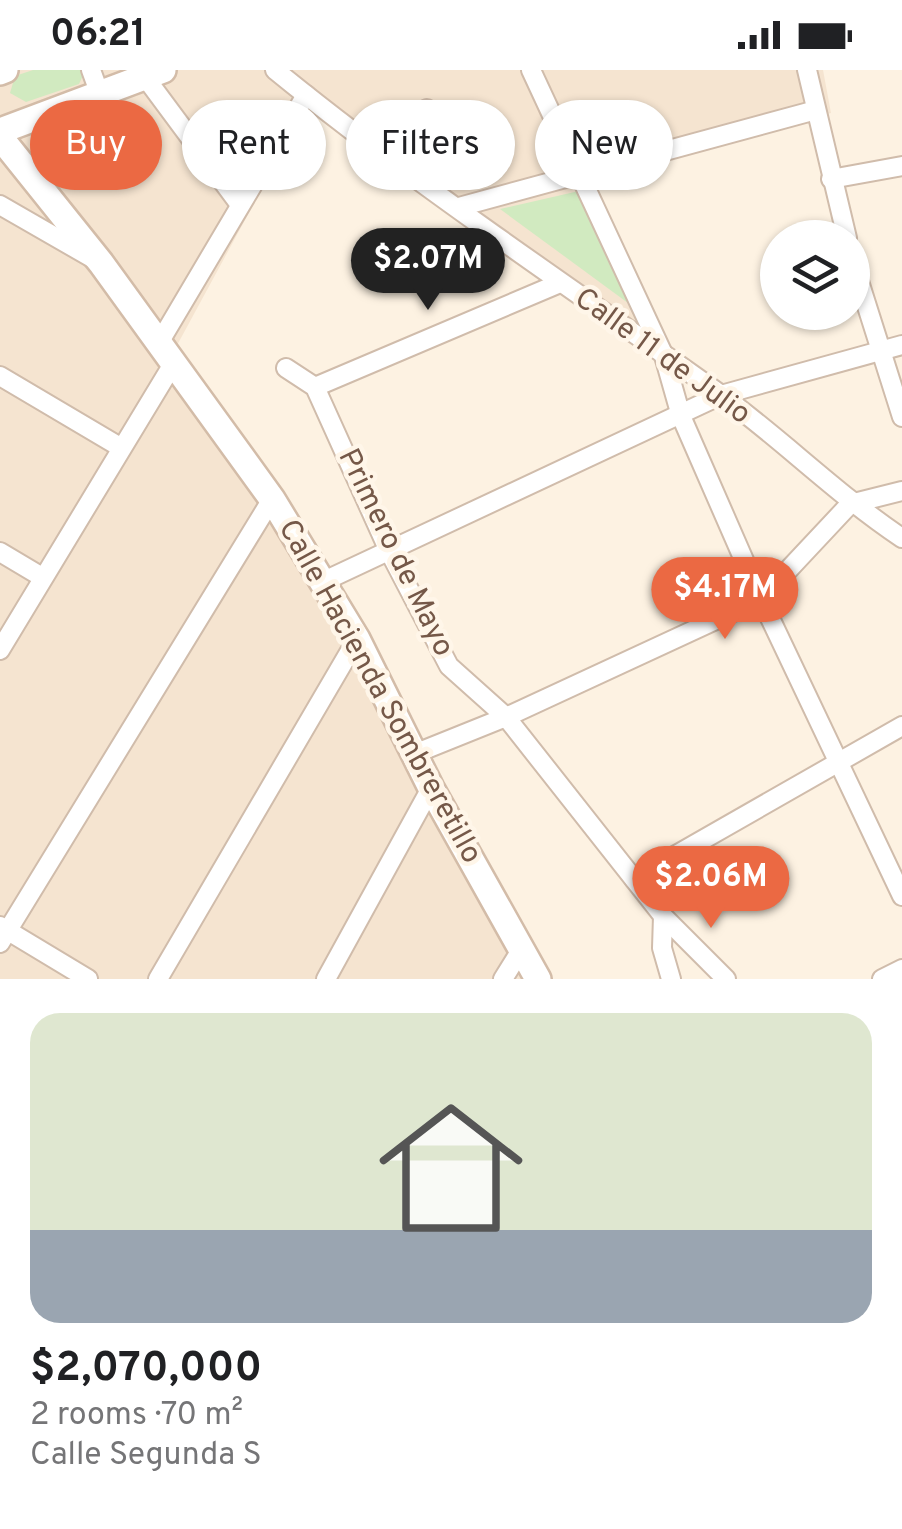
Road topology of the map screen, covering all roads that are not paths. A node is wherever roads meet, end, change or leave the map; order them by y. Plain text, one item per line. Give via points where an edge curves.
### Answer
1 (275, 70) edge
2 (808, 70) edge
3 (534, 72) edge
4 (154, 74) edge
5 (95, 81) edge
6 (306, 96) junction
7 (546, 100) edge
8 (816, 110) junction
9 (346, 125) edge
10 (0, 134) edge
11 (673, 148) edge
12 (902, 166) edge
13 (831, 179) junction
14 (535, 185) edge
15 (434, 190) edge
16 (586, 190) edge
17 (0, 205) edge
18 (240, 205) junction
19 (460, 206) junction
20 (842, 220) edge
21 (101, 263) junction
22 (560, 284) junction
23 (870, 322) edge
24 (902, 345) edge
25 (878, 350) junction
26 (166, 354) junction
27 (664, 356) junction
28 (286, 368) dead end
29 (0, 376) edge
30 (315, 387) junction
31 (721, 395) junction
32 (681, 416) junction
33 (902, 417) edge
34 (120, 447) junction
35 (902, 491) edge
36 (272, 500) junction
37 (850, 504) junction
38 (902, 538) edge
39 (389, 551) junction
40 (0, 552) edge
41 (42, 577) junction
42 (322, 582) junction
43 (761, 599) junction
44 (357, 638) junction
45 (0, 650) edge
46 (506, 717) junction
47 (902, 726) edge
48 (414, 754) junction
49 (842, 764) junction
50 (431, 788) junction
51 (634, 879) junction
52 (902, 896) edge
53 (663, 916) junction
54 (2, 933) edge
55 (522, 950) junction
56 (902, 969) edge
57 (88, 979) edge
58 (158, 979) edge
59 (326, 979) edge
60 (503, 979) edge
61 (538, 979) edge
62 (671, 979) edge
63 (726, 979) edge
64 (882, 979) edge

1 - 6 street, Calle 11 de Julio
2 - 8 street
3 - 7 street
4 - 5 street
4 - 18 street
5 - 10 street
6 - 9 street, Calle 11 de Julio
6 - 18 street
8 - 11 street
8 - 13 street
10 - 21 street, Calle Hacienda Sombreretillo
12 - 13 street
13 - 20 street
14 - 19 street
15 - 19 street, Calle 11 de Julio
16 - 27 street
17 - 21 street
18 - 26 street
19 - 22 street, Calle 11 de Julio
21 - 26 street, Calle Hacienda Sombreretillo
22 - 27 street, Calle 11 de Julio
22 - 30 street
23 - 25 street
24 - 25 street
25 - 31 street
25 - 33 street
26 - 34 street
26 - 36 street, Calle Hacienda Sombreretillo
27 - 31 street, Calle 11 de Julio
27 - 32 street
28 - 30 street
29 - 34 street
30 - 39 street, Primero de Mayo
31 - 32 street
31 - 37 street, Calle 11 de Julio
32 - 39 street
32 - 43 street
34 - 41 street
35 - 37 street
36 - 42 street, Calle Hacienda Sombreretillo
36 - 54 street
37 - 38 street, Calle 11 de Julio
37 - 43 street
39 - 42 street
39 - 46 street, Primero de Mayo via 450,666
40 - 41 street
41 - 45 street
42 - 44 street, Calle Hacienda Sombreretillo
43 - 46 street
43 - 49 street
44 - 48 street, Calle Hacienda Sombreretillo
44 - 58 street
46 - 48 street
46 - 51 street, Primero de Mayo
47 - 49 street
48 - 50 street, Calle Hacienda Sombreretillo
49 - 51 street
49 - 52 street
50 - 55 street, Calle Hacienda Sombreretillo
50 - 59 street
51 - 53 street, Primero de Mayo
53 - 62 street via 662,948
53 - 63 street, Primero de Mayo
54 - 57 street
55 - 60 street
55 - 61 street, Calle Hacienda Sombreretillo
56 - 64 street

